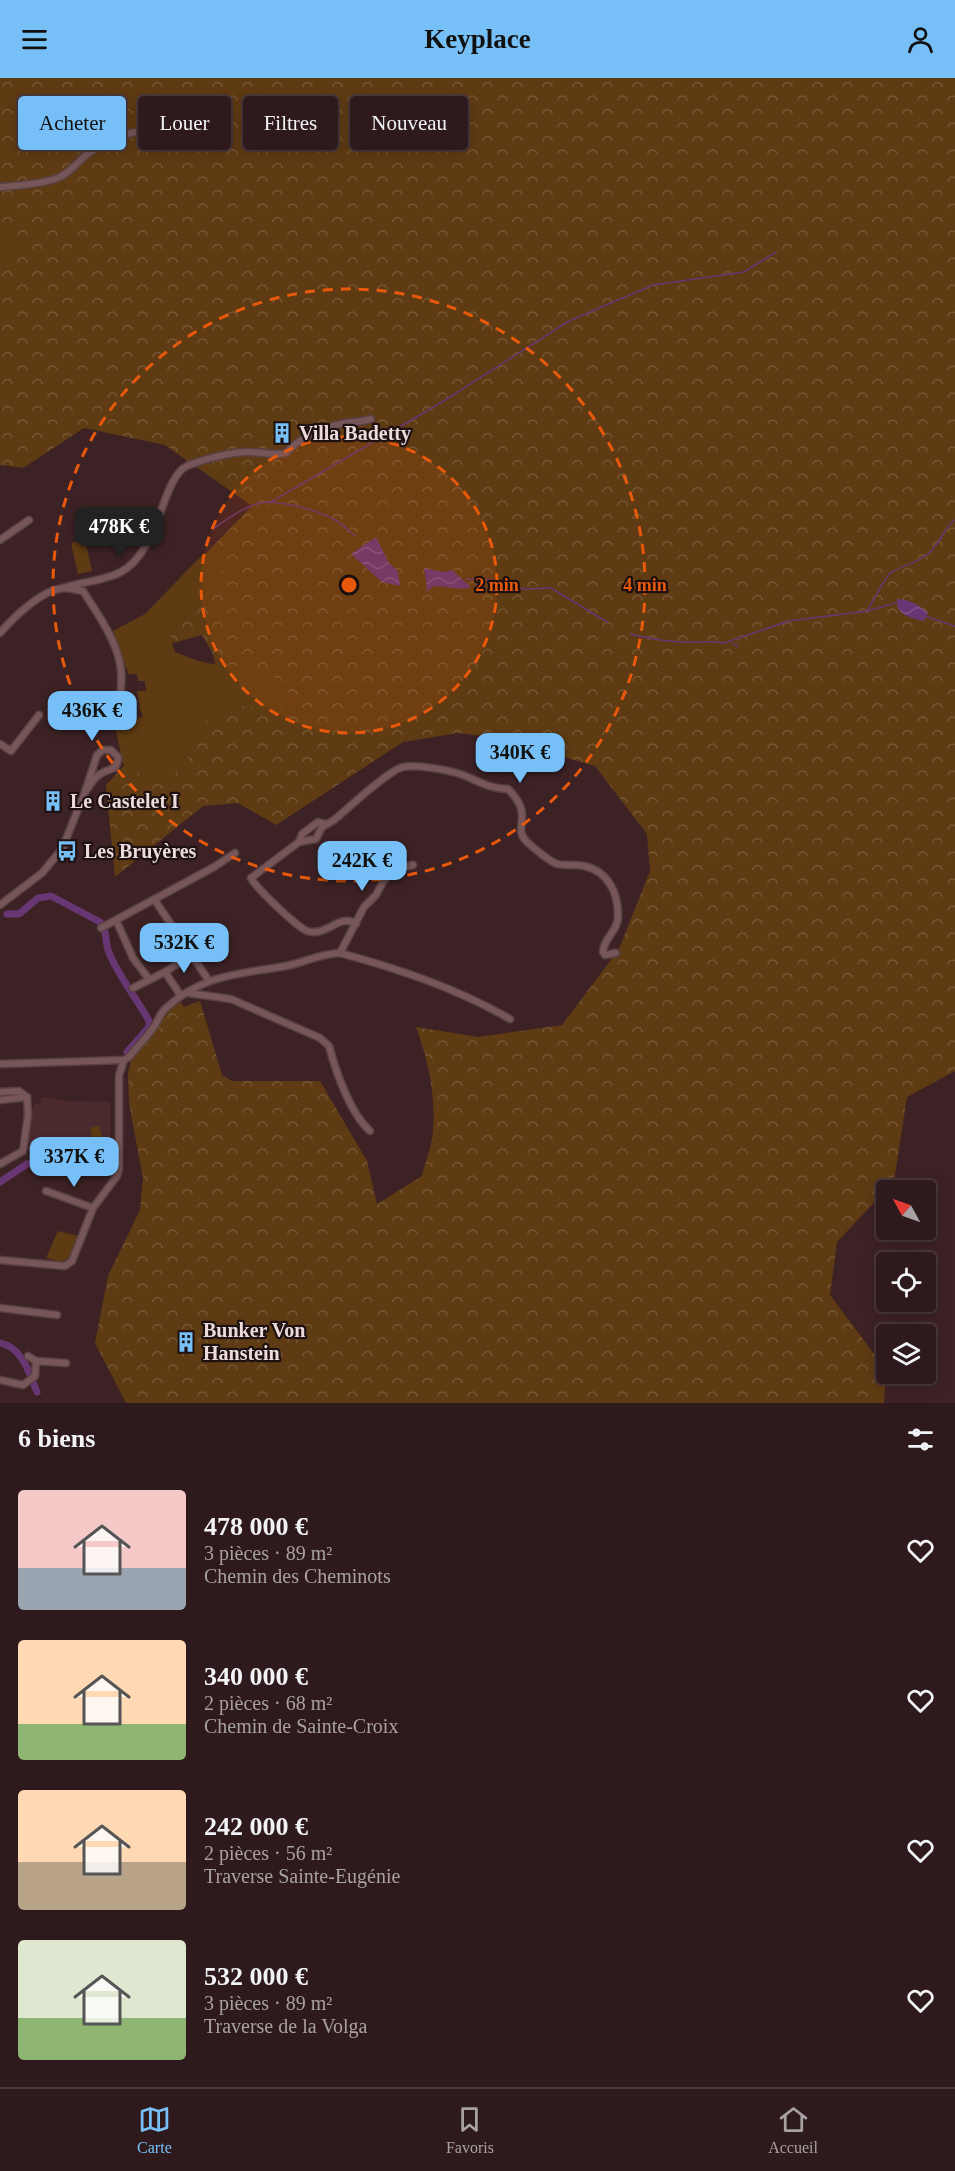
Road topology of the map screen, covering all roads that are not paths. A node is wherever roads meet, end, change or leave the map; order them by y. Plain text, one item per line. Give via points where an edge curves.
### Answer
1 (138, 132) edge
2 (0, 187) edge
3 (371, 419) dead end
4 (29, 520) dead end
5 (0, 540) edge
6 (63, 588) junction
7 (0, 633) edge
8 (118, 704) dead end
9 (39, 715) dead end
10 (0, 744) edge
11 (96, 763) junction
12 (104, 771) junction
13 (85, 792) junction
14 (325, 824) junction
15 (299, 842) junction
16 (235, 853) dead end
17 (412, 865) dead end
18 (154, 899) junction
19 (0, 905) edge
20 (116, 920) junction
21 (356, 924) junction
22 (103, 926) dead end
23 (340, 953) junction
24 (616, 953) dead end
25 (190, 955) junction
26 (165, 972) junction
27 (149, 979) junction
28 (209, 981) junction
29 (133, 988) dead end
30 (184, 994) junction
31 (510, 1019) dead end
32 (124, 1060) junction
33 (0, 1064) edge
34 (0, 1092) edge
35 (27, 1097) junction
36 (0, 1100) edge
37 (370, 1131) dead end
38 (0, 1164) edge
39 (46, 1191) dead end
40 (93, 1208) junction
41 (0, 1260) edge
42 (0, 1308) edge
43 (57, 1315) dead end
44 (28, 1356) dead end
45 (36, 1361) junction
46 (66, 1364) dead end
47 (0, 1380) edge

1 - 2 street via 100,145 60,177
3 - 6 street via 298,440 286,453 236,452 187,466 177,472 149,541 136,559 122,572
4 - 5 street
6 - 7 street via 29,604
6 - 8 street via 83,591 110,633 122,670
9 - 10 street via 11,751
11 - 12 street
11 - 12 street via 103,750 116,753 116,767
11 - 13 street
12 - 13 street
13 - 19 street via 65,845 56,858
14 - 15 street via 316,839
14 - 15 street via 318,822 302,834
14 - 24 street via 402,767 448,771 495,789 508,789 521,808 524,839 559,865 587,866 614,888 619,917 603,952
15 - 21 street via 251,879 255,885 307,931 317,932 345,920
16 - 18 street
17 - 21 street via 384,879
18 - 20 street
18 - 25 street
20 - 22 street
20 - 27 street via 133,958
21 - 23 street
23 - 28 street
23 - 31 street via 421,977
25 - 26 street
25 - 28 street
26 - 27 street
26 - 30 street
27 - 29 street
28 - 30 street
30 - 32 street via 165,1009
30 - 37 street via 231,999 320,1038 328,1046 355,1112
32 - 33 street
32 - 40 street via 119,1075 119,1168
34 - 35 street via 19,1091
35 - 36 street
35 - 38 street via 23,1151
39 - 40 street
40 - 41 street via 69,1265
42 - 43 street
44 - 45 street
45 - 46 street
45 - 47 street via 35,1376 28,1383

